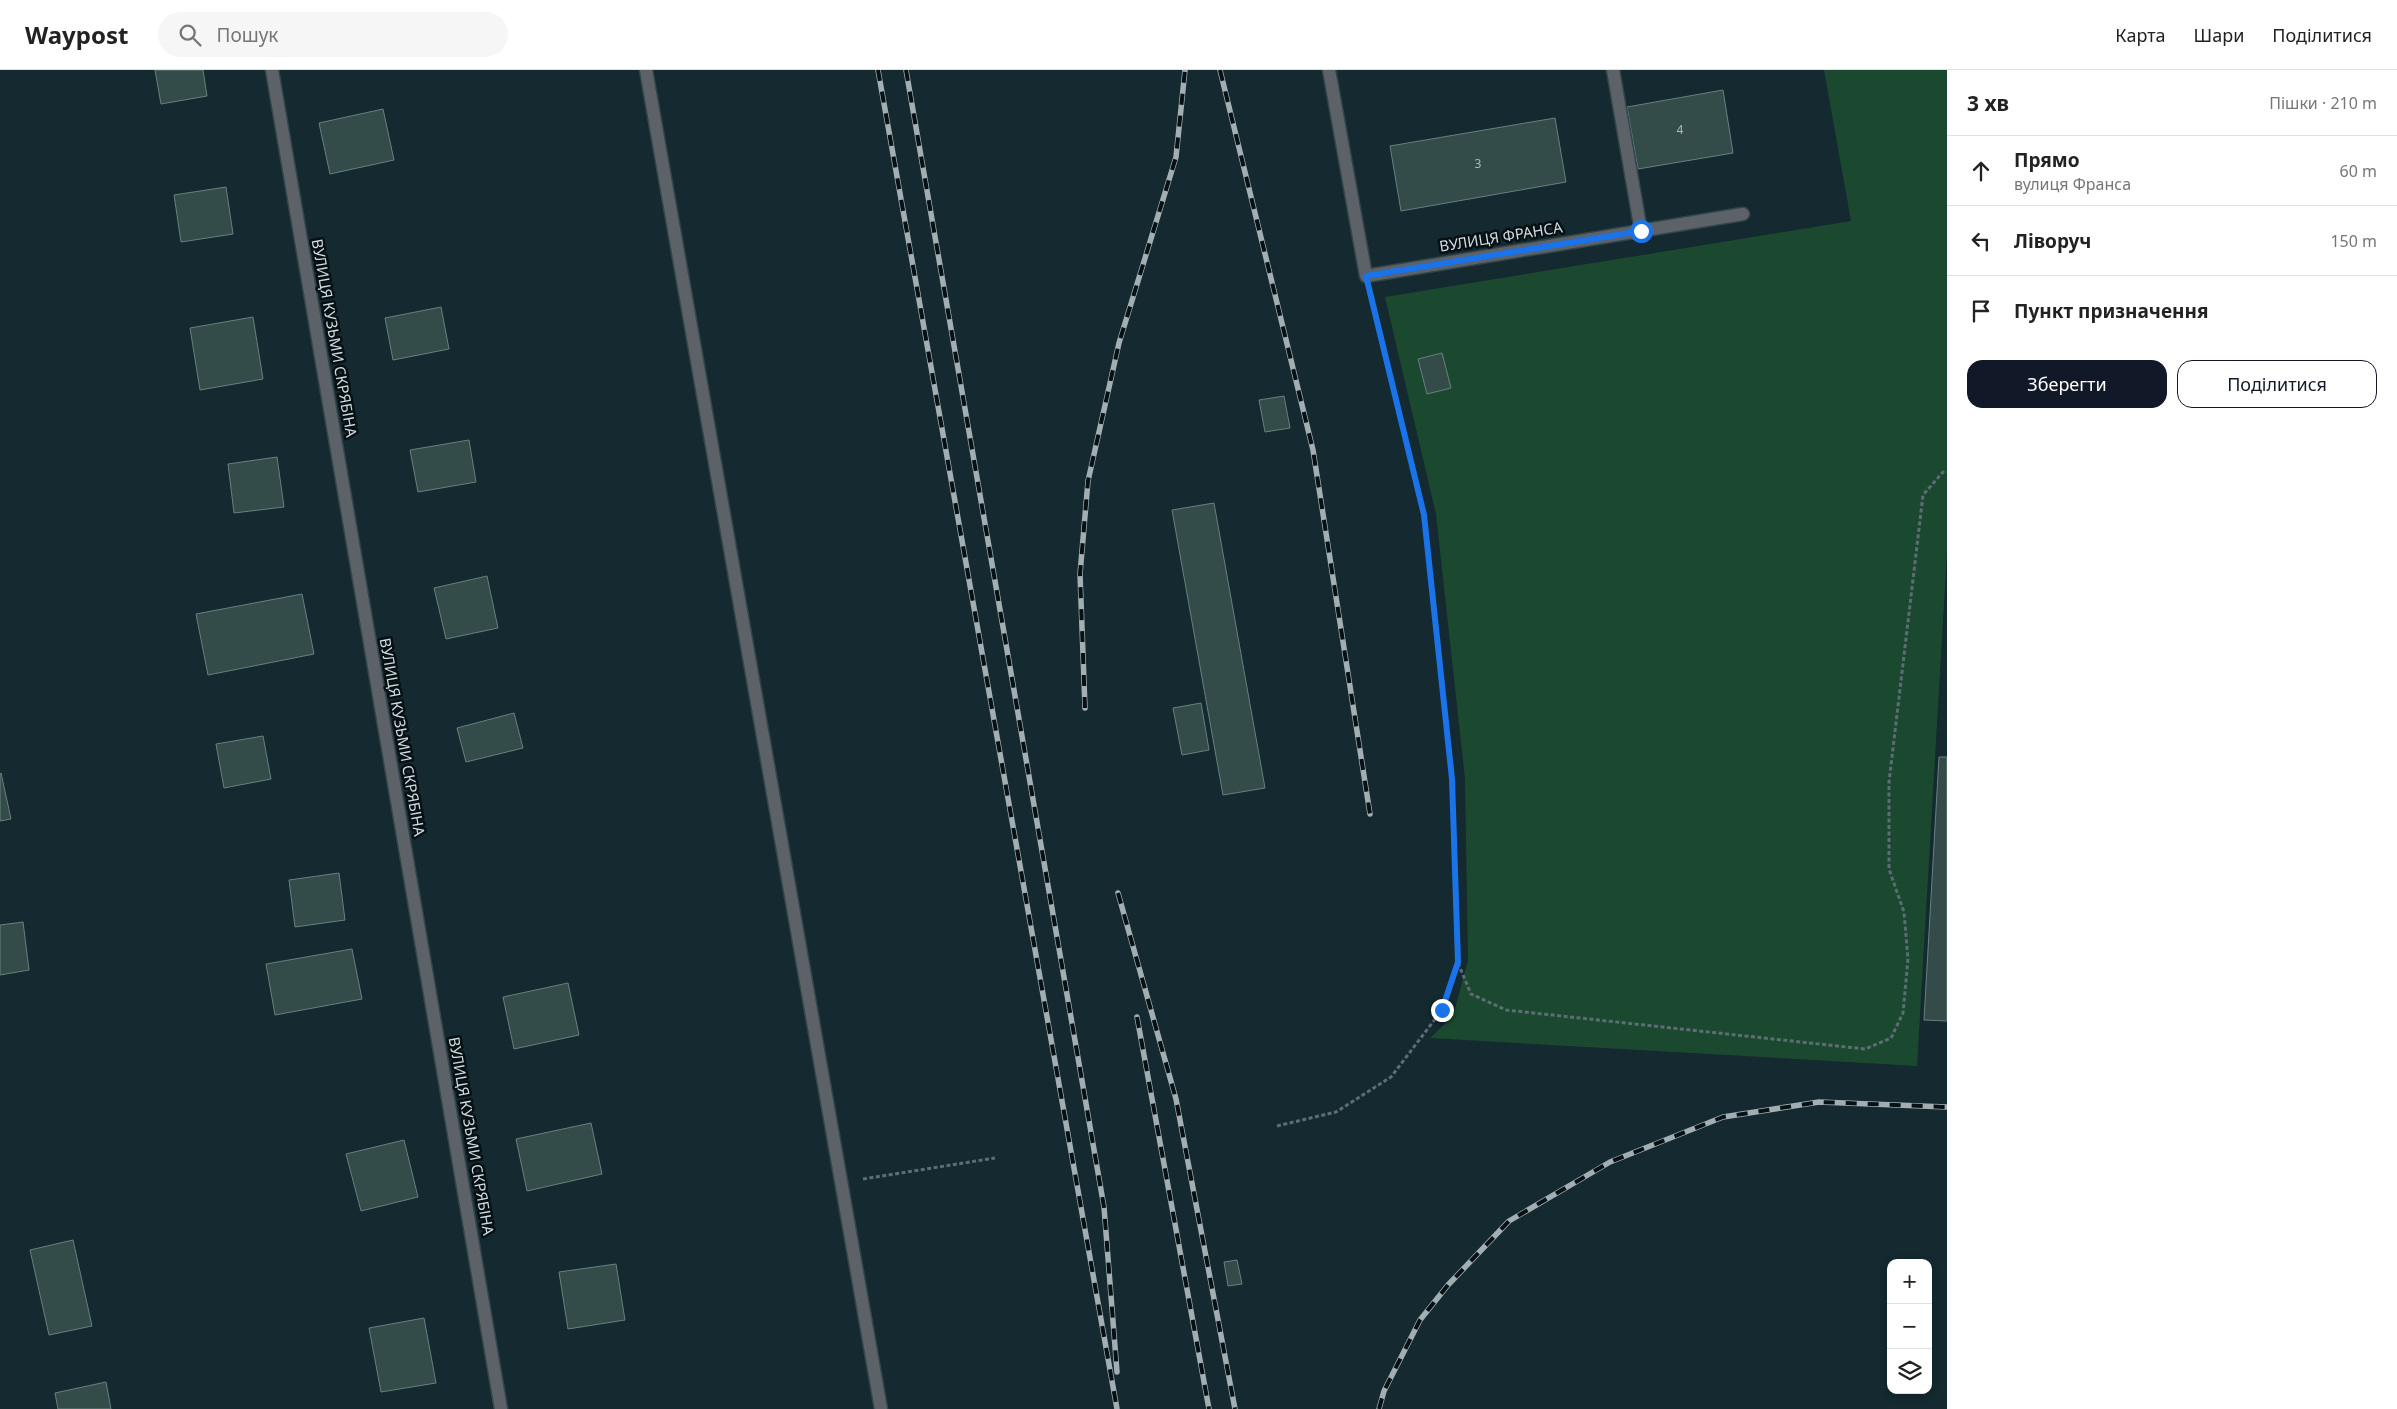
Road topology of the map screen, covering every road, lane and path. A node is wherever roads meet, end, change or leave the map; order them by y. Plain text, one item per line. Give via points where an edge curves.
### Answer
1 (272, 70) edge
2 (646, 70) edge
3 (1328, 70) edge
4 (1613, 70) edge
5 (1743, 214) dead end
6 (1641, 231) junction
7 (1366, 276) junction
8 (1947, 472) edge
9 (1458, 962) junction
10 (1277, 1126) dead end
11 (995, 1158) dead end
12 (840, 1183) junction
13 (501, 1409) edge
14 (881, 1409) edge

1 - 13 street, ВУЛИЦЯ КУЗЬМИ СКРЯБІНА
2 - 12 street
3 - 7 street
4 - 6 street
5 - 6 street, ВУЛИЦЯ ФРАНСА
6 - 7 street, ВУЛИЦЯ ФРАНСА
7 - 9 path via 1424,515 1452,779
8 - 9 path via 1943,472 1923,495 1889,782 1889,869 1904,912 1908,959 1903,1013 1891,1038 1865,1049 1506,1010 1471,994
9 - 10 path via 1442,1010 1391,1077 1336,1112
11 - 12 path
12 - 14 street

